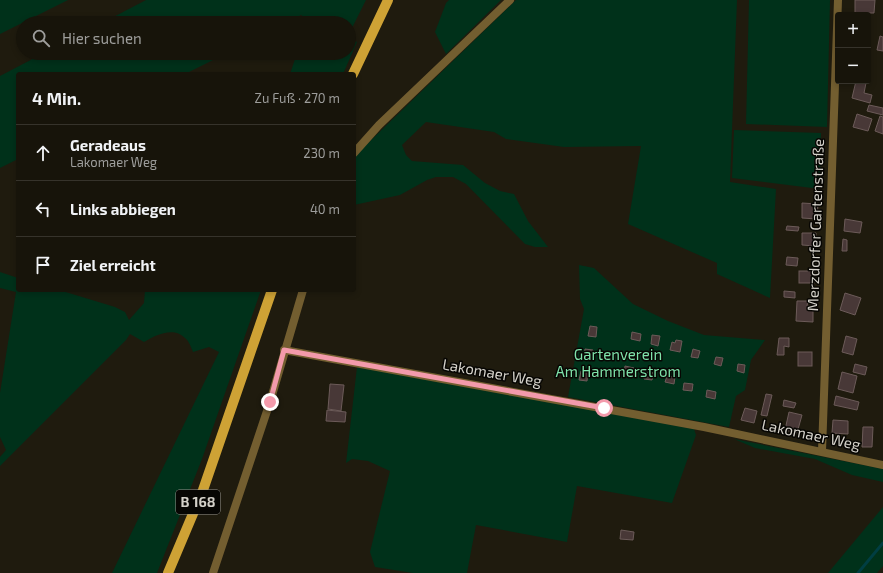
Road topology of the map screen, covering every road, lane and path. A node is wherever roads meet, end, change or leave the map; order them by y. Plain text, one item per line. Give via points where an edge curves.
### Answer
1 (388, 0) edge
2 (510, 0) edge
3 (838, 0) edge
4 (354, 72) edge
5 (356, 151) edge
6 (271, 292) edge
7 (302, 292) edge
8 (284, 350) junction
9 (822, 451) junction
10 (883, 465) edge
11 (168, 573) edge
12 (213, 573) edge

1 - 4 main road
2 - 5 street via 374,130
3 - 9 street, Merzdorfer Gartenstraße
6 - 11 main road, B 168 via 203,490
7 - 8 street
8 - 9 street, Lakomaer Weg
8 - 12 street via 270,402
9 - 10 street, Lakomaer Weg

